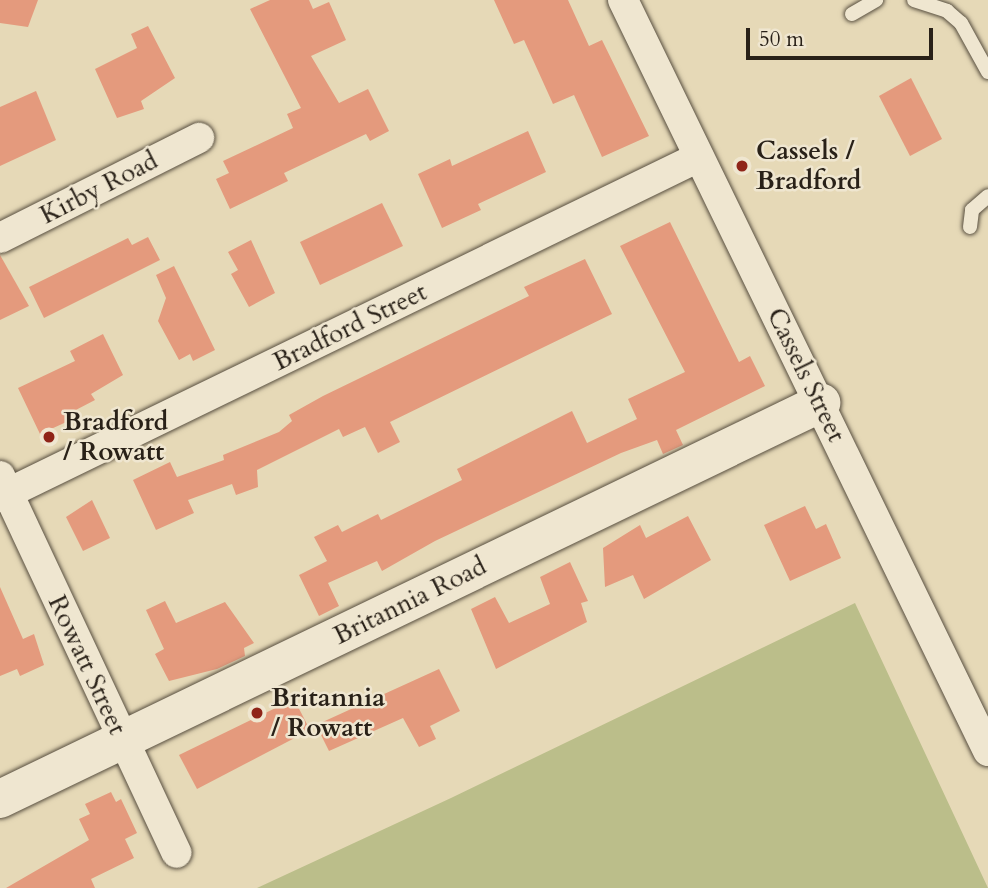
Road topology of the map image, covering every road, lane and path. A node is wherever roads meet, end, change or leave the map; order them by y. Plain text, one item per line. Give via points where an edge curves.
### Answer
1 (623, 0) edge
2 (876, 0) edge
3 (914, 0) edge
4 (852, 14) dead end
5 (988, 72) edge
6 (199, 138) dead end
7 (699, 157) junction
8 (988, 196) edge
9 (970, 227) dead end
10 (0, 237) edge
11 (821, 403) junction
12 (3, 489) edge
13 (122, 740) junction
14 (988, 751) edge
15 (0, 799) edge
16 (177, 853) dead end

1 - 7 street, Cassels Street
2 - 4 lane
3 - 5 lane via 947,11 961,23
6 - 10 street, Kirby Road
7 - 11 street, Cassels Street
7 - 12 street, Bradford Street
8 - 9 lane via 972,210
11 - 13 street, Britannia Road
11 - 14 street, Cassels Street
12 - 13 street, Rowatt Street
13 - 15 street, Britannia Road
13 - 16 street, Rowatt Street

